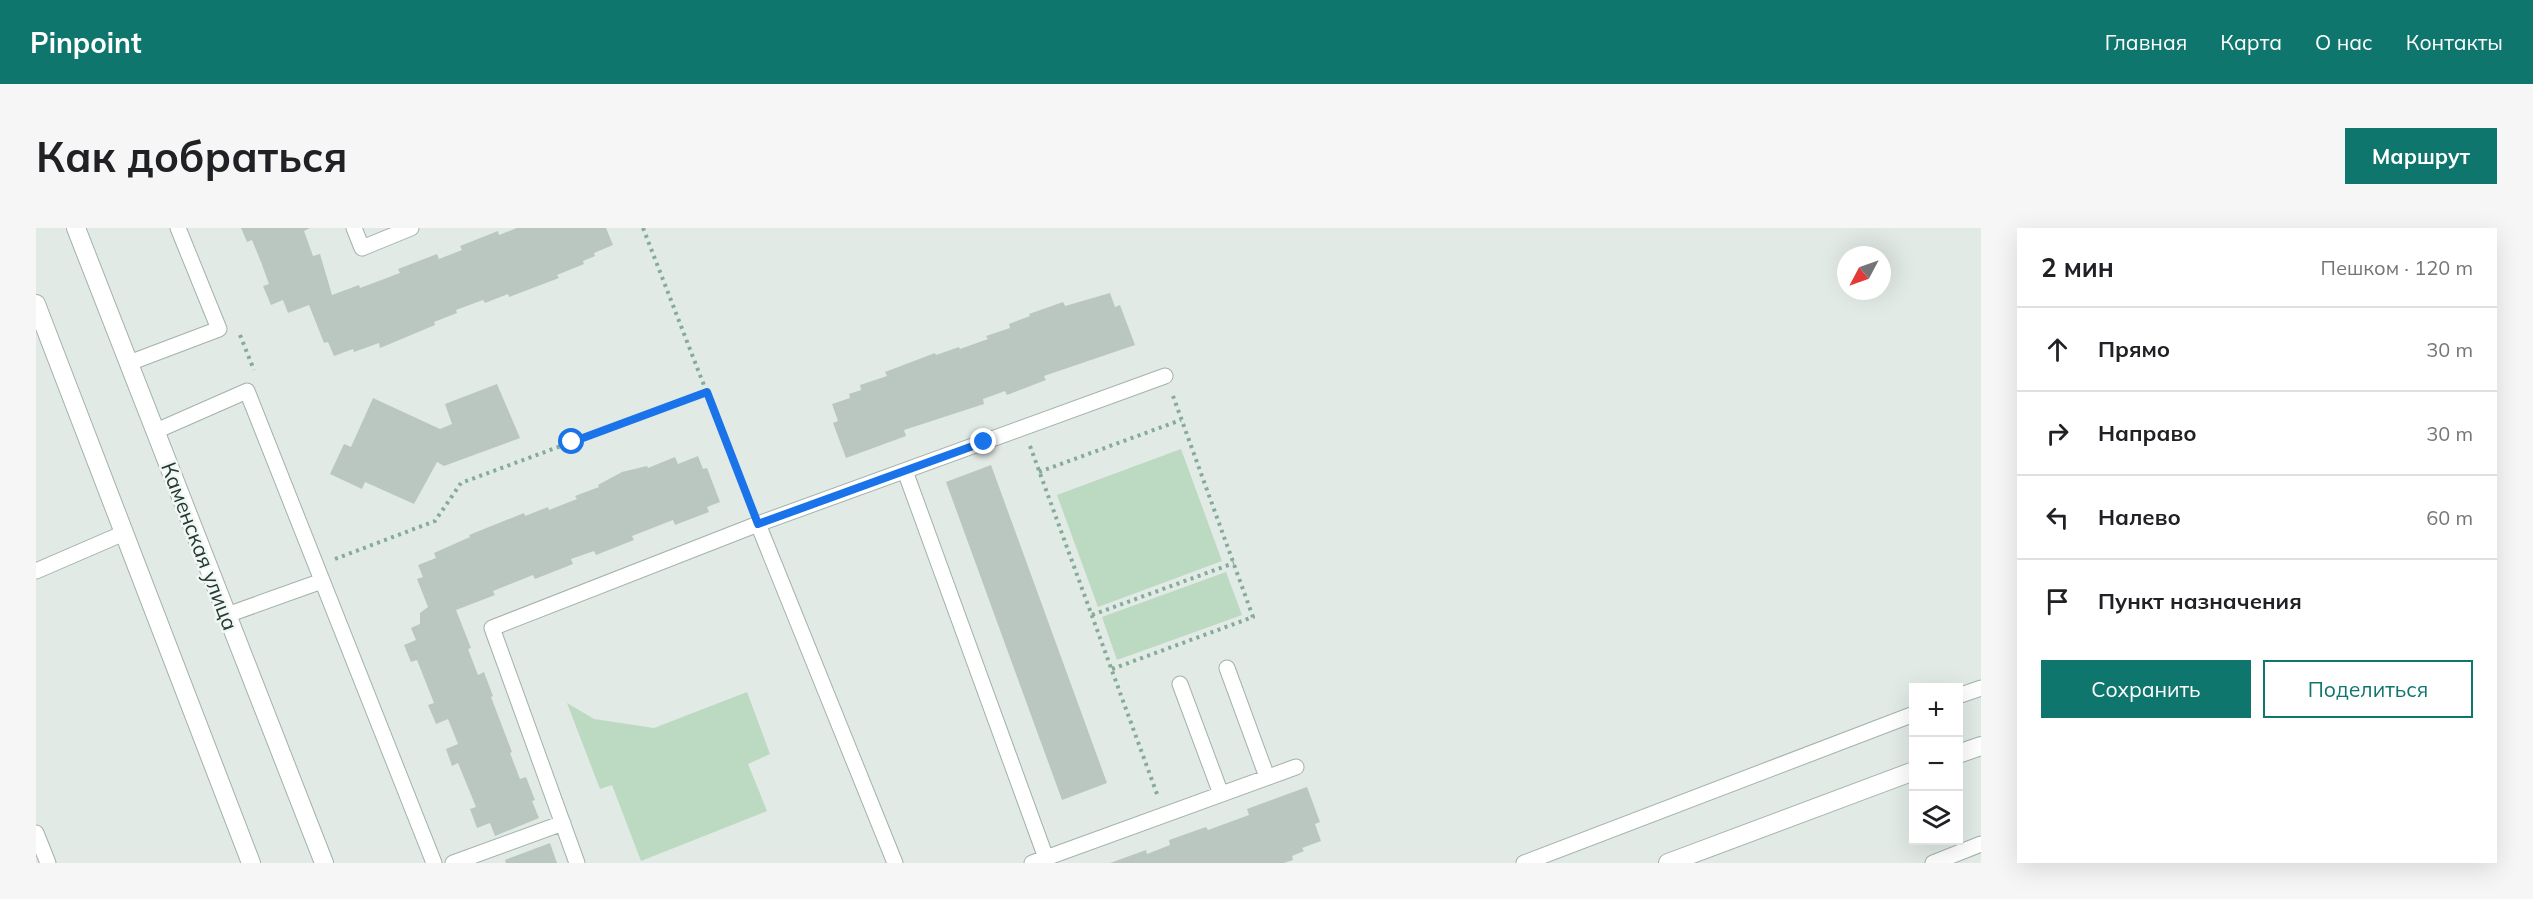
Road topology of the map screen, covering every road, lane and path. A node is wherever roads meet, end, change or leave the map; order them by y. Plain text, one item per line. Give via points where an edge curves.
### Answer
1 (76, 228) edge
2 (178, 228) edge
3 (354, 228) edge
4 (411, 228) edge
5 (643, 228) edge
6 (36, 304) edge
7 (129, 363) junction
8 (1166, 376) joint
9 (707, 392) junction
10 (1181, 420) junction
11 (1023, 428) junction
12 (156, 431) junction
13 (904, 471) junction
14 (1040, 472) junction
15 (758, 524) junction
16 (124, 533) junction
17 (332, 561) dead end
18 (1234, 563) junction
19 (36, 571) edge
20 (322, 581) junction
21 (227, 615) junction
22 (1092, 615) junction
23 (1227, 668) dead end
24 (1112, 669) junction
25 (1180, 684) dead end
26 (1981, 688) edge
27 (1963, 695) edge
28 (1909, 716) edge
29 (1981, 746) edge
30 (1963, 753) edge
31 (1296, 767) dead end
32 (1909, 773) edge
33 (1267, 777) junction
34 (1221, 794) junction
35 (1165, 814) junction
36 (563, 823) junction
37 (36, 833) edge
38 (1981, 844) edge
39 (1039, 860) edge
40 (48, 863) edge
41 (251, 863) edge
42 (324, 863) edge
43 (434, 863) edge
44 (453, 863) edge
45 (578, 863) edge
46 (895, 863) edge
47 (1524, 863) edge
48 (1668, 863) edge
49 (1933, 863) edge

1 - 7 street, Каменская улица
2 - 7 lane via 219,329
3 - 4 lane via 362,248
5 - 9 path
6 - 16 street
7 - 12 street, Каменская улица
8 - 10 path
8 - 11 lane
9 - 15 path
9 - 17 path via 460,483 435,521
10 - 14 path
10 - 18 path
11 - 13 lane
11 - 14 path
12 - 20 lane via 246,391
12 - 21 street, Каменская улица
13 - 15 lane
13 - 39 lane
14 - 22 path
15 - 36 lane via 492,628
15 - 46 lane
16 - 19 lane
16 - 41 street
18 - 22 path
18 - 24 path via 1253,617
20 - 21 lane
20 - 43 lane
21 - 42 street, Каменская улица
22 - 24 path
23 - 33 lane
24 - 35 path
25 - 34 lane
26 - 27 lane
28 - 47 lane
29 - 30 street
31 - 33 lane
32 - 48 street
33 - 34 lane
34 - 35 lane
35 - 39 lane
36 - 44 lane
36 - 45 lane
37 - 40 lane
38 - 49 lane

